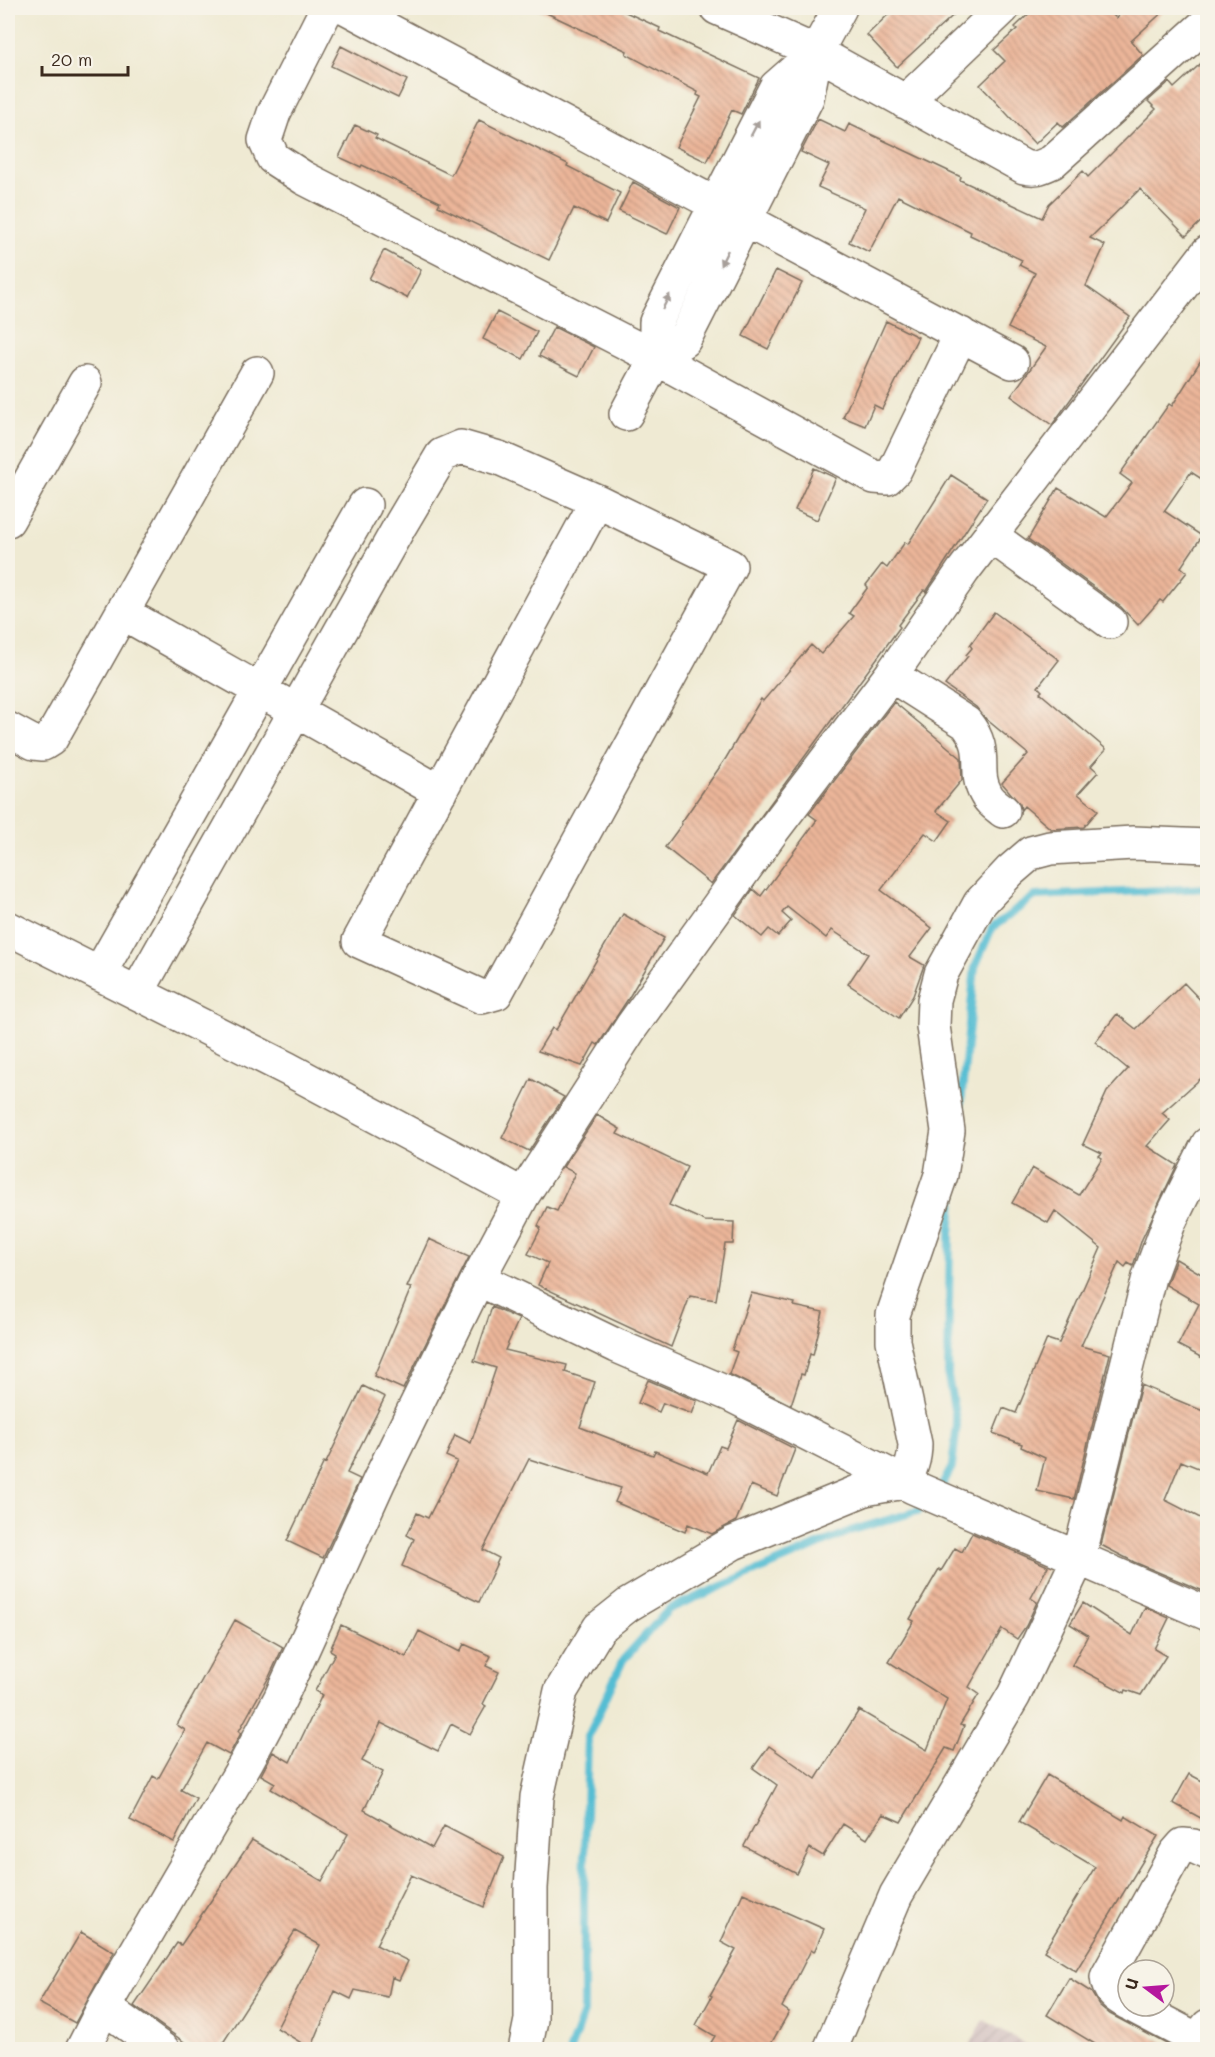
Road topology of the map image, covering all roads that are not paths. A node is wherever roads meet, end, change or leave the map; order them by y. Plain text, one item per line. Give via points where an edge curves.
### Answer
1 (327, 8) edge
2 (347, 8) edge
3 (717, 8) edge
4 (840, 8) edge
5 (1003, 8) edge
6 (1208, 22) edge
7 (816, 52) junction
8 (904, 102) junction
9 (716, 203) junction
10 (744, 218) junction
11 (1208, 252) edge
12 (961, 334) junction
13 (656, 358) junction
14 (1012, 362) dead end
15 (257, 373) dead end
16 (85, 383) dead end
17 (626, 414) dead end
18 (44, 456) junction
19 (8, 500) edge
20 (597, 501) junction
21 (364, 505) dead end
22 (8, 520) edge
23 (990, 535) junction
24 (123, 613) junction
25 (1110, 622) dead end
26 (891, 675) junction
27 (260, 690) junction
28 (296, 711) junction
29 (8, 729) edge
30 (440, 792) junction
31 (1003, 811) dead end
32 (1208, 846) edge
33 (8, 928) edge
34 (99, 974) junction
35 (137, 993) junction
36 (1208, 1144) edge
37 (523, 1195) junction
38 (478, 1279) junction
39 (908, 1484) junction
40 (1079, 1557) junction
41 (1208, 1614) edge
42 (1208, 1853) edge
43 (1118, 1958) edge
44 (1116, 1961) edge
45 (1116, 1996) edge
46 (104, 2007) junction
47 (1156, 2018) edge
48 (1208, 2026) edge
49 (82, 2049) edge
50 (163, 2049) edge
51 (525, 2049) edge
52 (830, 2049) edge

1 - 13 street via 274,113 265,140 273,158 304,178
2 - 9 street
3 - 7 street
4 - 7 street
5 - 8 street
6 - 8 street via 1052,162 1038,169 1024,167
7 - 8 street
9 -> 7 street via 776,87
7 - 10 street via 807,98
9 - 10 street
13 -> 9 street via 656,322
10 - 12 street
10 -> 13 street via 684,340
11 - 23 street
12 - 13 street via 895,470 887,478 874,477
12 - 14 street
13 - 17 street
15 - 24 street
16 - 18 street
18 - 19 street
18 - 22 street
20 - 28 street via 499,458 461,447 442,454
20 - 30 street
20 - 30 street via 730,566 496,993 482,997 359,941
21 - 27 street
23 - 25 street
23 - 26 street
24 - 27 street
24 - 29 street via 51,739 43,744 34,743
26 - 31 street via 966,723 980,745 982,786 987,797
26 - 37 street via 632,1026
27 - 28 street
27 - 34 street
28 - 30 street
28 - 35 street
32 - 39 street via 1133,843 1050,848 1030,853 980,903 941,974 933,1026 948,1131 941,1175 893,1315 893,1341 915,1444
33 - 34 street
34 - 35 street
35 - 37 street
36 - 40 street via 1169,1223 1149,1277
37 - 38 street
38 - 39 street via 617,1346 732,1395
38 - 46 street via 379,1481 280,1699
39 - 40 street
39 - 51 street via 865,1489 733,1543 628,1605 599,1628 561,1691 537,1797 531,1888 531,2020
40 - 41 street
40 - 52 street via 1014,1695 896,1895
42 - 43 street via 1183,1845 1176,1853
44 - 45 street via 1107,1985
46 - 49 street
46 - 50 street
47 - 48 street via 1194,2038 1199,2038

